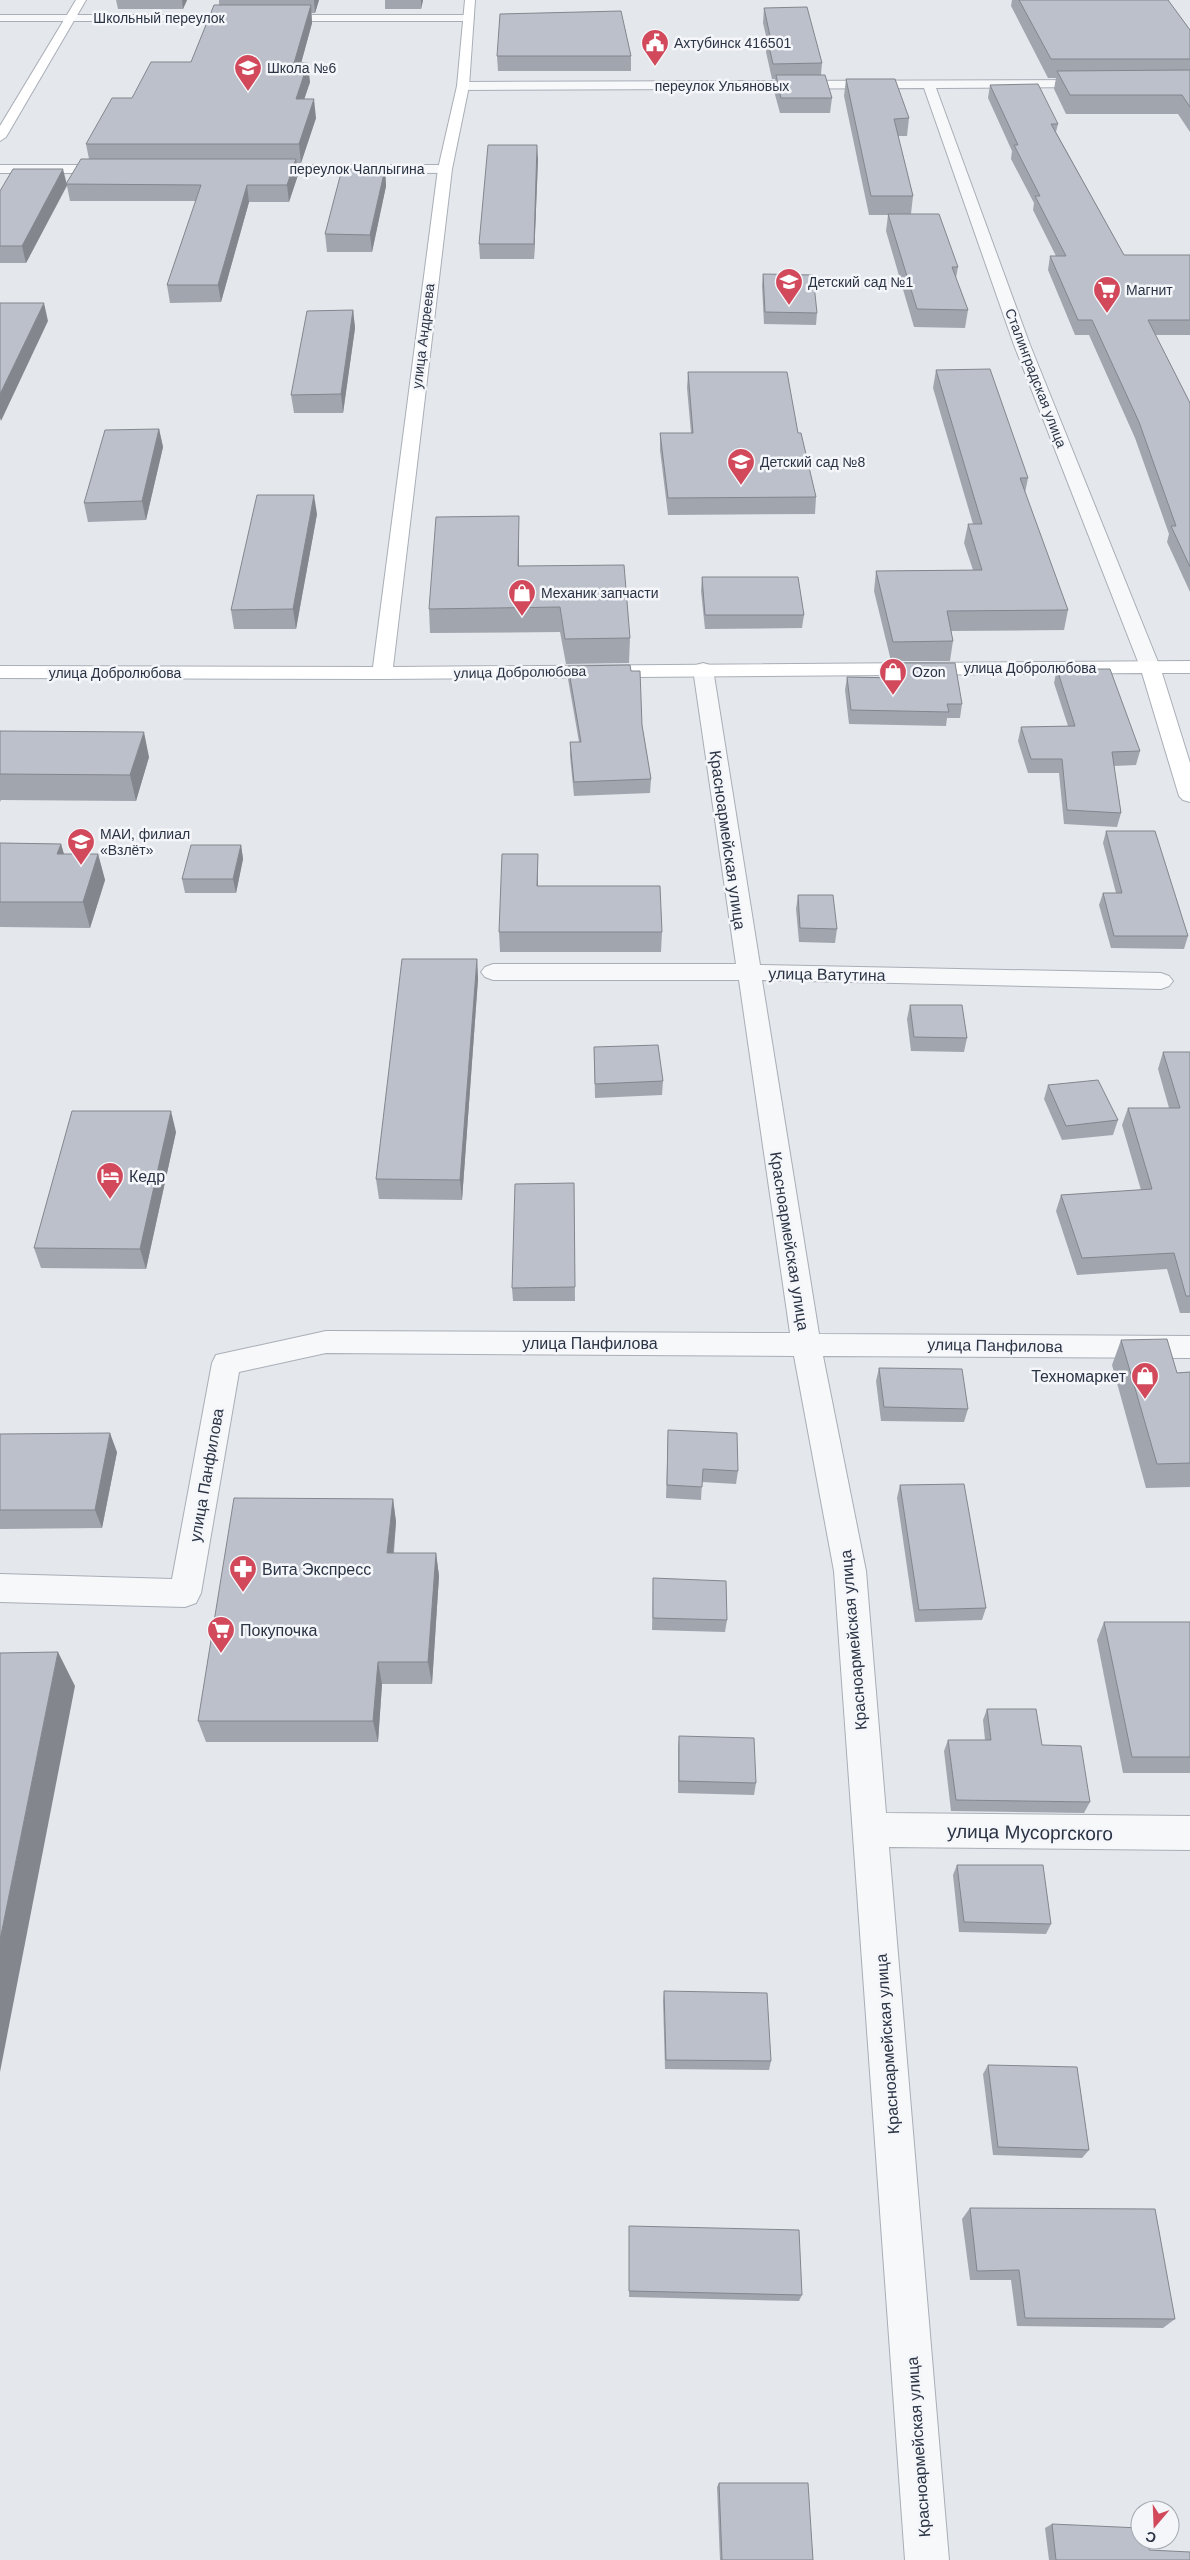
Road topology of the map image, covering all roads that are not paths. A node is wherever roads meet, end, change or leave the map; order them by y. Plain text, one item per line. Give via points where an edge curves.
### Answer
1 (82, 0) edge
2 (470, 0) edge
3 (0, 18) edge
4 (71, 18) junction
5 (468, 18) junction
6 (1106, 84) edge
7 (463, 86) junction
8 (929, 86) junction
9 (0, 137) edge
10 (0, 169) edge
11 (124, 169) edge
12 (243, 169) edge
13 (445, 169) junction
14 (1150, 667) junction
15 (1190, 667) edge
16 (703, 669) junction
17 (0, 672) edge
18 (382, 673) junction
19 (1190, 796) edge
20 (493, 972) dead end
21 (748, 972) junction
22 (1162, 981) dead end
23 (806, 1344) junction
24 (1190, 1347) edge
25 (0, 1588) edge
26 (870, 1830) junction
27 (1190, 1833) edge
28 (927, 2560) edge

1 - 4 street
2 - 5 street, улица Андреева
3 - 4 street, Школьный переулок
4 - 5 street, Школьный переулок
4 - 9 street
5 - 7 street, улица Андреева
6 - 8 street, переулок Ульяновых
7 - 8 street, переулок Ульяновых
7 - 13 street, улица Андреева
8 - 14 street, Сталинградская улица via 1022,345
10 - 11 street
12 - 13 street, переулок Чаплыгина
13 - 18 street, улица Андреева
14 - 15 street, улица Добролюбова
14 - 16 street, улица Добролюбова
14 - 19 street
16 - 18 street, улица Добролюбова
16 - 21 street, Красноармейская улица
17 - 18 street, улица Добролюбова
20 - 21 street, улица Ватутина
21 - 22 street, улица Ватутина
21 - 23 street, Красноармейская улица
23 - 24 street, улица Панфилова
23 - 25 street, улица Панфилова via 326,1342 226,1364 185,1593
23 - 26 street, Красноармейская улица via 850,1571
26 - 27 street, улица Мусоргского
26 - 28 street, Красноармейская улица

